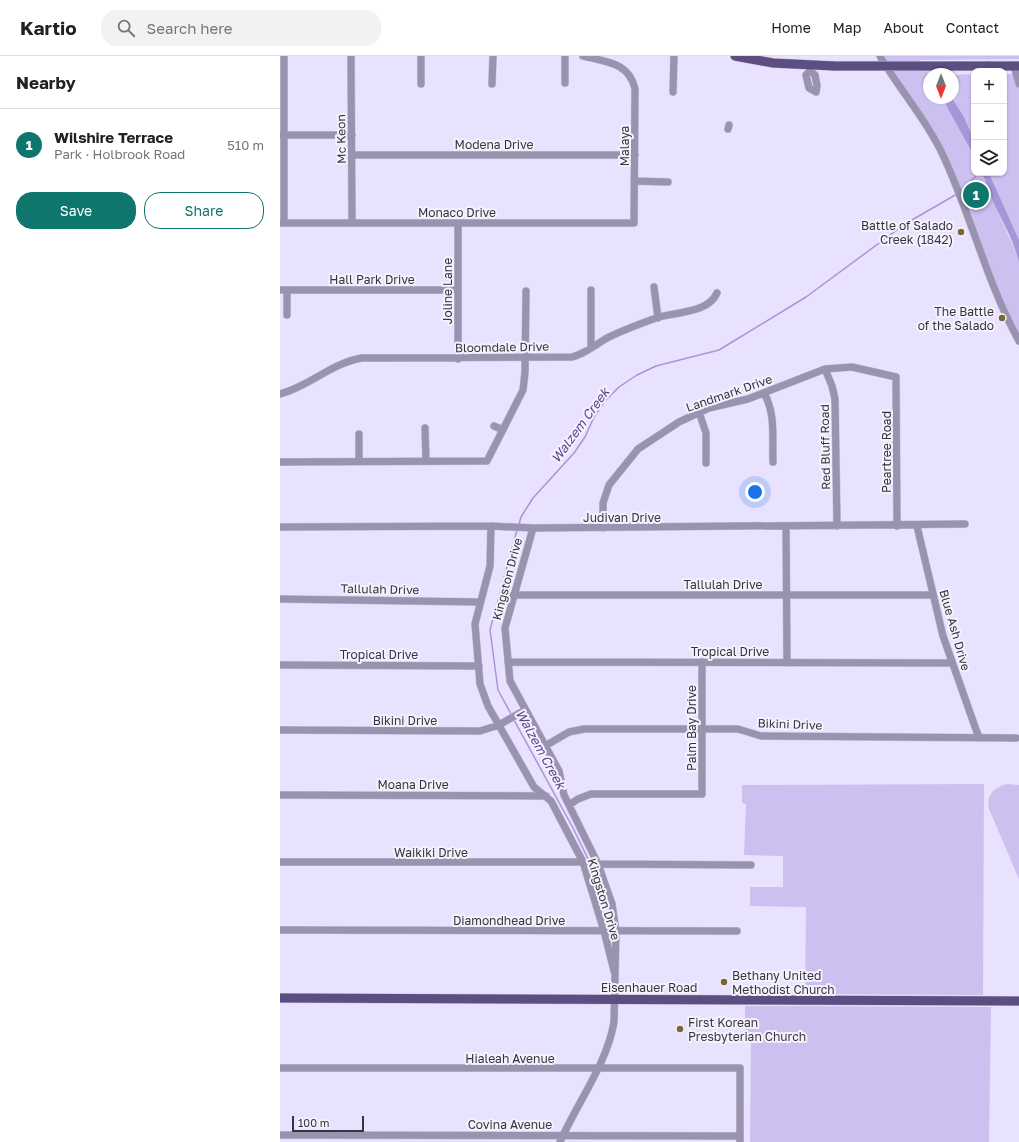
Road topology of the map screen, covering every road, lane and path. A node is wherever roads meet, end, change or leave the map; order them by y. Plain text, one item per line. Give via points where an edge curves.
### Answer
1 (284, 56) edge
2 (351, 56) edge
3 (421, 56) edge
4 (493, 56) edge
5 (565, 56) edge
6 (583, 56) edge
7 (674, 56) edge
8 (734, 56) edge
9 (880, 56) edge
10 (1016, 66) edge
11 (565, 83) dead end
12 (421, 84) dead end
13 (492, 84) dead end
14 (1019, 84) edge
15 (673, 92) dead end
16 (282, 136) edge
17 (352, 136) junction
18 (352, 155) junction
19 (635, 155) junction
20 (634, 182) junction
21 (668, 182) dead end
22 (352, 222) junction
23 (282, 223) edge
24 (458, 223) junction
25 (634, 223) joint
26 (654, 287) dead end
27 (284, 290) edge
28 (458, 290) junction
29 (591, 290) dead end
30 (526, 291) dead end
31 (717, 293) dead end
32 (287, 315) dead end
33 (658, 318) junction
34 (1019, 341) edge
35 (592, 348) junction
36 (525, 358) junction
37 (458, 359) junction
38 (825, 369) junction
39 (896, 377) joint
40 (764, 393) junction
41 (280, 394) edge
42 (699, 412) junction
43 (494, 426) dead end
44 (425, 428) dead end
45 (503, 430) junction
46 (358, 434) dead end
47 (359, 461) junction
48 (426, 461) junction
49 (280, 462) edge
50 (772, 462) dead end
51 (706, 463) dead end
52 (964, 524) dead end
53 (492, 526) junction
54 (786, 526) junction
55 (837, 526) junction
56 (897, 526) junction
57 (917, 526) junction
58 (280, 527) edge
59 (532, 528) junction
60 (604, 528) junction
61 (513, 595) junction
62 (786, 595) junction
63 (933, 595) junction
64 (280, 599) edge
65 (480, 602) junction
66 (508, 662) junction
67 (702, 662) junction
68 (787, 663) junction
69 (952, 663) junction
70 (280, 665) edge
71 (479, 666) junction
72 (522, 712) junction
73 (499, 725) junction
74 (702, 729) junction
75 (280, 730) edge
76 (979, 738) junction
77 (1016, 738) dead end
78 (545, 746) junction
79 (280, 795) edge
80 (546, 796) junction
81 (569, 805) junction
82 (280, 862) edge
83 (583, 862) junction
84 (598, 864) junction
85 (750, 865) dead end
86 (280, 930) edge
87 (604, 931) junction
88 (616, 931) junction
89 (737, 932) dead end
90 (614, 973) junction
91 (280, 998) edge
92 (615, 999) junction
93 (1019, 1001) edge
94 (280, 1068) edge
95 (597, 1068) junction
96 (280, 1135) edge
97 (563, 1135) junction
98 (740, 1139) edge
99 (560, 1142) edge

1 - 16 street
2 - 17 street, Mc Keon
3 - 12 street
4 - 13 street
5 - 11 street
6 - 19 street, Malaya via 622,67 633,81
7 - 15 street
8 - 10 main road, bridge via 810,68
9 - 34 street via 892,78 936,140 998,300
10 - 14 street
16 - 17 street
16 - 23 street
17 - 18 street, Mc Keon
18 - 19 street, Modena Drive
18 - 22 street, Mc Keon
19 - 20 street, Malaya
20 - 21 street
20 - 25 street, Malaya
22 - 23 street, Monaco Drive
22 - 24 street, Monaco Drive
24 - 25 street, Monaco Drive
24 - 28 street, Joline Lane
26 - 33 street
27 - 28 street, Hall Park Drive
27 - 32 street, Hall Park Drive
28 - 37 street, Joline Lane
29 - 35 street
30 - 36 street
31 - 33 street, Bloomdale Drive via 715,298 703,306
33 - 35 street, Bloomdale Drive via 609,337
35 - 36 street, Bloomdale Drive via 572,357
36 - 37 street, Bloomdale Drive
36 - 45 street via 523,390
37 - 41 street, Bloomdale Drive via 353,360 328,369 298,388
38 - 39 street, Landmark Drive via 852,367
38 - 40 street, Landmark Drive
38 - 55 street, Red Bluff Road via 835,399
39 - 56 street, Peartree Road
40 - 42 street, Landmark Drive
40 - 50 street via 772,416
42 - 51 street via 706,434
42 - 60 street, Landmark Drive via 671,426 634,452 607,489
43 - 45 street
44 - 48 street
45 - 48 street via 487,461
46 - 47 street
47 - 48 street
47 - 49 street
52 - 57 street, Judivan Drive
53 - 58 street, Judivan Drive
53 - 59 street, Judivan Drive
53 - 65 street, Kingston Drive via 492,559
54 - 55 street, Judivan Drive
54 - 60 street, Judivan Drive
54 - 62 street
55 - 56 street, Judivan Drive
56 - 57 street, Judivan Drive
57 - 63 street, Blue Ash Drive
59 - 60 street, Judivan Drive
59 - 61 street, Kingston Drive
61 - 62 street, Tallulah Drive
61 - 66 street, Kingston Drive via 505,628
62 - 63 street, Tallulah Drive
62 - 68 street
63 - 69 street, Blue Ash Drive
64 - 65 street, Tallulah Drive
65 - 71 street, Kingston Drive via 474,628
66 - 67 street, Tropical Drive
66 - 72 street, Kingston Drive via 512,684
67 - 68 street, Tropical Drive
67 - 74 street, Palm Bay Drive
68 - 69 street, Tropical Drive
69 - 76 street, Blue Ash Drive
70 - 71 street, Tropical Drive
71 - 73 street, Kingston Drive via 482,691
72 - 73 street, Bikini Drive
72 - 78 street, Kingston Drive
73 - 75 street, Bikini Drive via 480,731
73 - 80 street, Kingston Drive via 534,787
74 - 76 street, Bikini Drive via 738,729 761,736
74 - 78 street, Bikini Drive via 576,730
74 - 81 street, Palm Bay Drive via 702,794 591,794
76 - 77 street, Bikini Drive
78 - 81 street, Kingston Drive via 560,771 564,795
79 - 80 street, Moana Drive
80 - 83 street, Kingston Drive via 557,811
81 - 84 street, Kingston Drive
82 - 83 street, Waikiki Drive
83 - 87 street, Kingston Drive
84 - 85 street
84 - 88 street, Kingston Drive via 612,904
86 - 87 street, Diamondhead Drive
87 - 88 street, Diamondhead Drive
87 - 90 street, Kingston Drive
88 - 89 street, Diamondhead Drive
88 - 90 street, Kingston Drive
90 - 92 street, Kingston Drive
91 - 92 main road, Eisenhauer Road
92 - 93 main road, Eisenhauer Road
92 - 95 street, Kingston Drive via 613,1031
94 - 95 street, Hialeah Avenue
95 - 97 street, Kingston Drive
95 - 98 street, Hialeah Avenue via 740,1068
96 - 97 street, Covina Avenue
97 - 98 street, Covina Avenue
97 - 99 street, Kingston Drive

